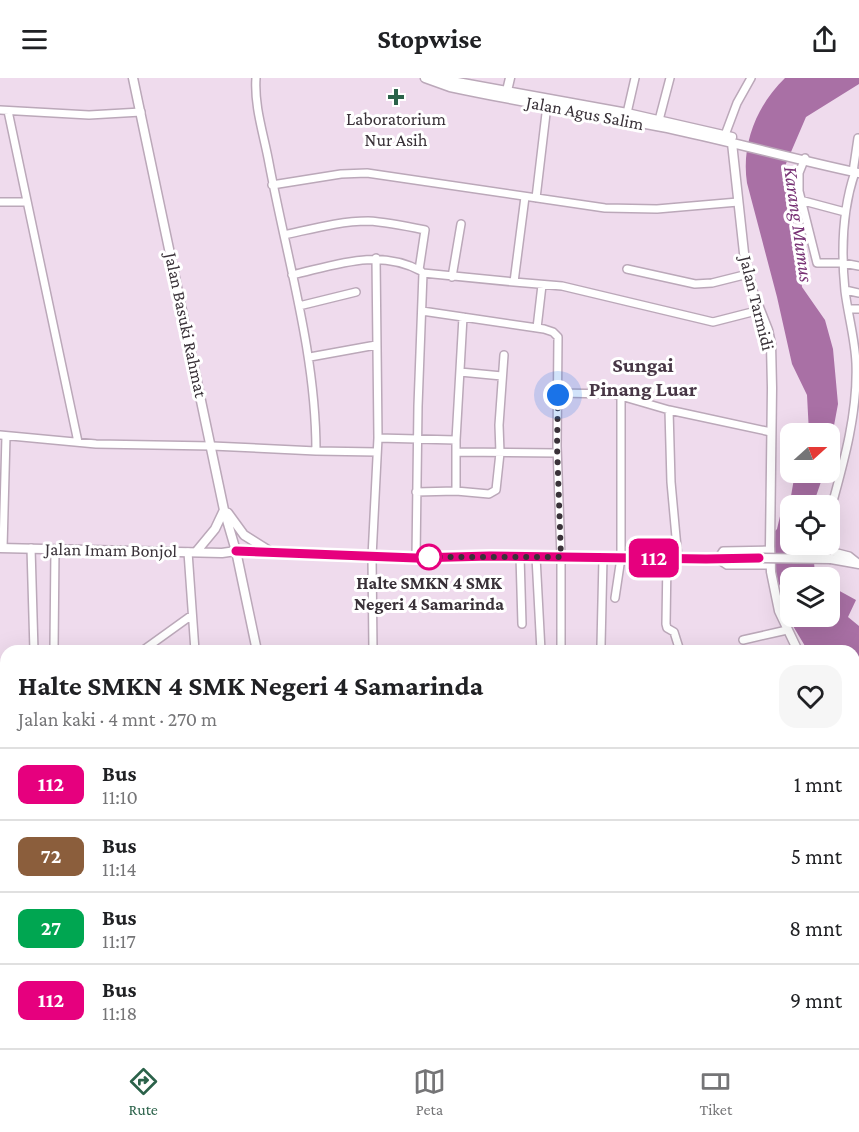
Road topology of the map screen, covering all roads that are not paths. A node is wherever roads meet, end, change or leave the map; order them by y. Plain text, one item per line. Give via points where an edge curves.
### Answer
1 (256, 78) edge
2 (497, 78) edge
3 (510, 78) edge
4 (635, 78) edge
5 (670, 78) edge
6 (751, 78) edge
7 (429, 79) edge
8 (444, 79) edge
9 (135, 80) edge
10 (494, 92) junction
11 (507, 94) junction
12 (547, 105) junction
13 (4, 111) edge
14 (141, 112) junction
15 (626, 117) junction
16 (659, 120) junction
17 (698, 132) junction
18 (725, 135) junction
19 (858, 138) edge
20 (736, 142) junction
21 (800, 159) junction
22 (854, 172) edge
23 (272, 185) junction
24 (525, 197) junction
25 (536, 198) junction
26 (800, 200) junction
27 (0, 202) edge
28 (26, 202) junction
29 (738, 202) junction
30 (846, 212) junction
31 (461, 224) dead end
32 (284, 235) junction
33 (376, 258) junction
34 (843, 263) junction
35 (859, 266) edge
36 (627, 269) dead end
37 (421, 271) junction
38 (748, 274) junction
39 (292, 275) junction
40 (452, 277) junction
41 (514, 282) junction
42 (542, 285) junction
43 (845, 290) junction
44 (356, 291) dead end
45 (859, 293) edge
46 (298, 306) junction
47 (849, 309) junction
48 (859, 309) edge
49 (760, 310) junction
50 (422, 311) junction
51 (463, 316) junction
52 (537, 328) junction
53 (376, 345) junction
54 (857, 347) edge
55 (504, 355) dead end
56 (310, 357) junction
57 (858, 367) edge
58 (460, 372) junction
59 (502, 376) junction
60 (558, 393) junction
61 (621, 398) junction
62 (856, 404) edge
63 (669, 410) junction
64 (771, 432) junction
65 (3, 435) edge
66 (378, 438) junction
67 (417, 438) junction
68 (456, 440) junction
69 (78, 442) junction
70 (212, 446) junction
71 (316, 451) junction
72 (377, 452) junction
73 (457, 452) junction
74 (500, 453) junction
75 (557, 453) junction
76 (456, 491) junction
77 (416, 492) junction
78 (835, 495) edge
79 (224, 508) junction
80 (1, 548) edge
81 (31, 548) junction
82 (55, 549) junction
83 (770, 550) junction
84 (236, 551) junction
85 (192, 552) junction
86 (274, 553) junction
87 (840, 554) edge
88 (372, 556) junction
89 (520, 556) junction
90 (536, 557) junction
91 (561, 557) junction
92 (416, 558) junction
93 (603, 558) junction
94 (621, 558) junction
95 (668, 559) junction
96 (678, 559) junction
97 (718, 559) junction
98 (859, 564) edge
99 (771, 569) junction
100 (615, 598) dead end
101 (192, 615) junction
102 (522, 624) dead end
103 (787, 630) junction
104 (743, 640) dead end
105 (34, 645) edge
106 (54, 645) edge
107 (150, 645) edge
108 (194, 645) edge
109 (256, 645) edge
110 (373, 645) edge
111 (541, 645) edge
112 (561, 645) edge
113 (601, 645) dead end
114 (678, 645) edge
115 (795, 645) edge

1 - 23 street via 256,104
2 - 10 street
3 - 11 street
4 - 15 street
5 - 16 street
6 - 18 street via 739,97
7 - 8 street, Jalan Agus Salim
7 - 10 street, Jalan Agus Salim via 450,87
8 - 10 street, Jalan Agus Salim
9 - 14 street, Jalan Basuki Rahmat
10 - 11 street, Jalan Agus Salim
11 - 12 street, Jalan Agus Salim
11 - 15 street, Jalan Agus Salim
12 - 15 street, Jalan Agus Salim
12 - 25 street
13 - 14 street via 90,116
13 - 28 street
14 - 70 street, Jalan Basuki Rahmat
15 - 16 street, Jalan Agus Salim
15 - 17 street, Jalan Agus Salim
16 - 17 street, Jalan Agus Salim
17 - 18 street, Jalan Agus Salim
17 - 20 street, Jalan Agus Salim
18 - 20 street, Jalan Agus Salim
19 - 22 street
20 - 21 street
20 - 29 street, Jalan Tarmidi
21 - 22 street
21 - 26 street
22 - 30 street
23 - 24 street via 368,173
23 - 32 street
24 - 25 street
24 - 41 street
25 - 29 street via 626,209
26 - 30 street
26 - 34 street via 817,263
27 - 28 street
28 - 69 street
29 - 38 street, Jalan Tarmidi
30 - 34 street
31 - 40 street
32 - 37 street via 359,222 425,230
32 - 39 street
33 - 37 street
33 - 39 street
33 - 53 street
34 - 35 street
34 - 43 street
36 - 38 street via 695,284
37 - 40 street
37 - 50 street
38 - 49 street, Jalan Tarmidi
39 - 46 street
40 - 41 street
41 - 42 street
42 - 49 street via 562,286 713,322
42 - 52 street
43 - 45 street
43 - 47 street
44 - 46 street
46 - 56 street
47 - 48 street
47 - 54 street
49 - 64 street, Jalan Tarmidi via 771,344
50 - 51 street
50 - 67 street
51 - 52 street
51 - 58 street
52 - 60 street via 553,332 559,339
53 - 56 street
53 - 66 street
54 - 57 street
55 - 59 street
56 - 71 street
57 - 62 street
58 - 59 street
58 - 68 street
59 - 74 street
60 - 61 street via 614,394
60 - 75 street
61 - 63 street
61 - 94 street
62 - 78 street
63 - 64 street
63 - 96 street
64 - 83 street, Jalan Tarmidi
65 - 69 street
65 - 80 street
66 - 67 street
66 - 72 street
67 - 68 street
67 - 77 street
68 - 73 street
69 - 70 street
70 - 71 street
70 - 79 street, Jalan Basuki Rahmat
71 - 72 street
72 - 88 street
73 - 74 street
73 - 76 street
74 - 75 street
74 - 76 street via 493,493
75 - 91 street
76 - 77 street
77 - 92 street
79 - 84 street, Jalan Basuki Rahmat
79 - 85 street via 215,529
79 - 86 street via 244,535
80 - 81 street, Jalan Imam Bonjol
81 - 82 street, Jalan Imam Bonjol
81 - 105 street
82 - 85 street, Jalan Imam Bonjol
82 - 106 street
83 - 97 street via 723,551
83 - 99 street, Jalan Tarmidi
84 - 85 street, Jalan Imam Bonjol
84 - 86 street
84 - 109 street, Jalan Basuki Rahmat
85 - 101 street
86 - 88 street
87 - 98 street
88 - 92 street
88 - 110 street
89 - 90 street
89 - 92 street
89 - 102 street
90 - 91 street
90 - 111 street
91 - 93 street
91 - 112 street
93 - 94 street
93 - 113 street
94 - 95 street
94 - 100 street
95 - 96 street
95 - 114 street via 667,627 674,632
96 - 97 street
97 - 98 street, bridge via 831,559
97 - 99 street via 727,565
99 - 103 street, Jalan Tarmidi via 777,604
101 - 107 street
101 - 108 street
103 - 104 street
103 - 115 street, Jalan Tarmidi

